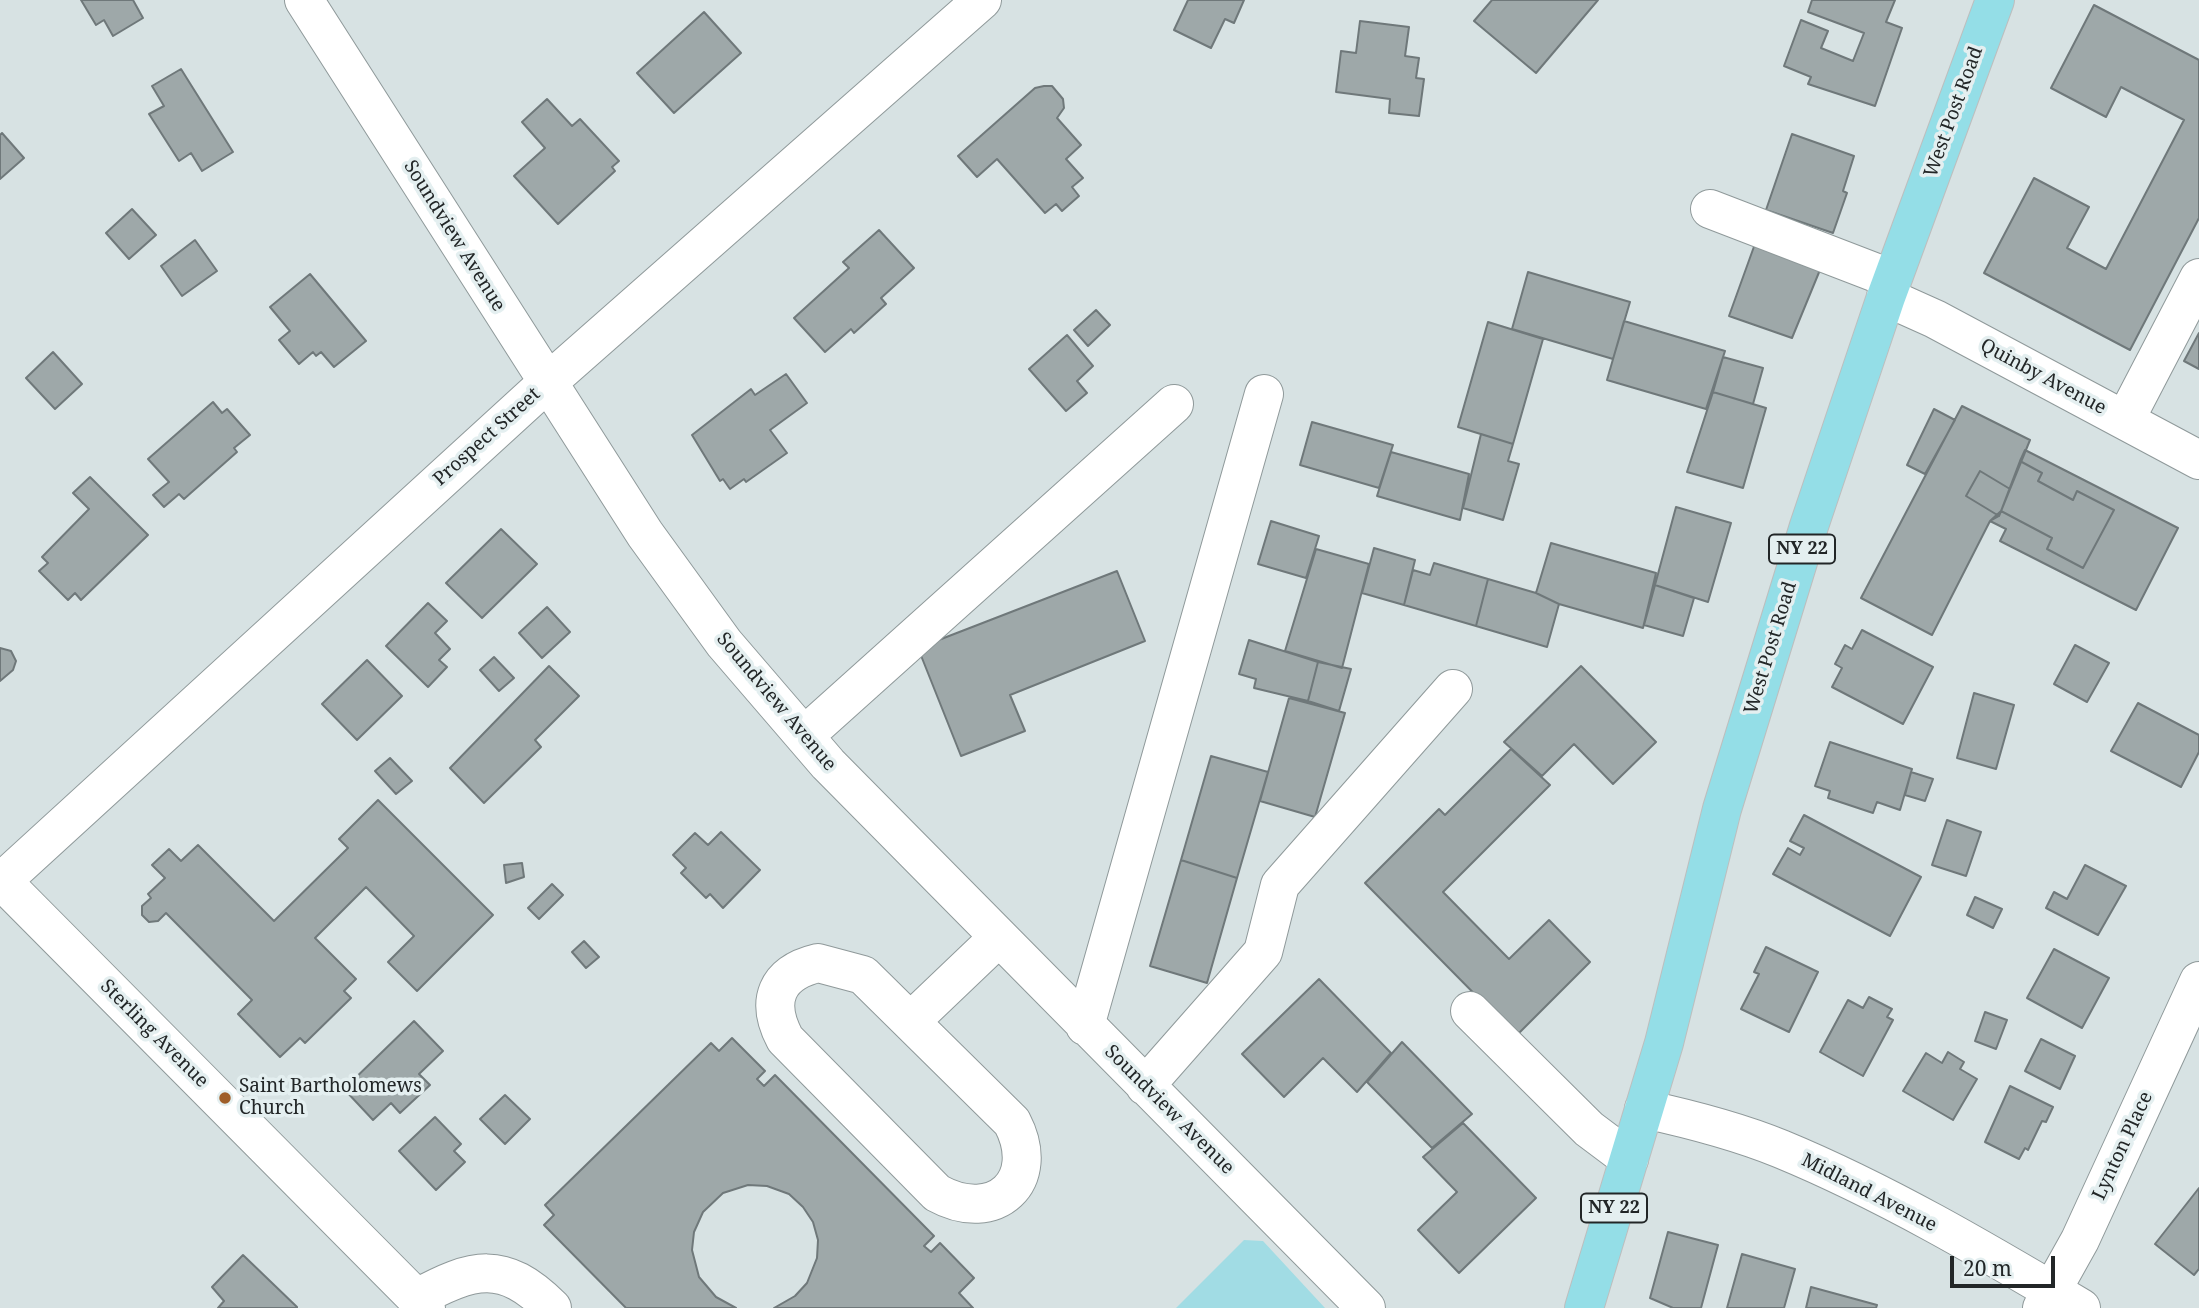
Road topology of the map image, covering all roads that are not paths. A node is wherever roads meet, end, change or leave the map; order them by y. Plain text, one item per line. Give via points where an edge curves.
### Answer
1 (304, 0) edge
2 (982, 0) edge
3 (1995, 0) edge
4 (1710, 209) dead end
5 (2199, 278) edge
6 (1889, 288) junction
7 (547, 383) junction
8 (1264, 394) dead end
9 (1174, 404) dead end
10 (2125, 420) junction
11 (2199, 460) edge
12 (1452, 689) dead end
13 (804, 736) junction
14 (1, 881) edge
15 (998, 938) junction
16 (2199, 982) edge
17 (1470, 1012) dead end
18 (911, 1021) junction
19 (1086, 1026) junction
20 (1145, 1086) junction
21 (1644, 1109) junction
22 (1629, 1159) junction
23 (2058, 1302) edge
24 (421, 1303) edge
25 (552, 1308) edge
26 (1366, 1308) edge
27 (1584, 1308) edge

1 - 7 street, Soundview Avenue
2 - 7 street, Prospect Street
3 - 6 main road, West Post Road / NY 22
4 - 6 street, Quinby Avenue
5 - 10 street
6 - 10 street, Quinby Avenue via 1936,319
6 - 21 main road, West Post Road / NY 22 via 1809,526 1726,797
7 - 13 street, Soundview Avenue via 716,633
7 - 14 street, Prospect Street
8 - 19 street
9 - 13 street
10 - 11 street, Quinby Avenue
12 - 20 street via 1280,885 1263,952
13 - 15 street, Soundview Avenue
14 - 24 street, Sterling Avenue
15 - 18 street
15 - 19 street, Soundview Avenue
16 - 23 street, Lynton Place via 2080,1240
17 - 22 street via 1589,1129
18 - 18 street via 863,975 818,962 798,968 782,980 775,1003 776,1022 785,1039 937,1193 974,1206 995,1201 1013,1185 1023,1164 1022,1141 1012,1122
19 - 20 street, Soundview Avenue
20 - 26 street, Soundview Avenue
21 - 22 main road, West Post Road / NY 22
21 - 23 street, Midland Avenue via 1700,1121 1781,1149 1866,1189
22 - 27 main road, West Post Road / NY 22
24 - 25 street via 459,1278 477,1273 508,1275 532,1288

